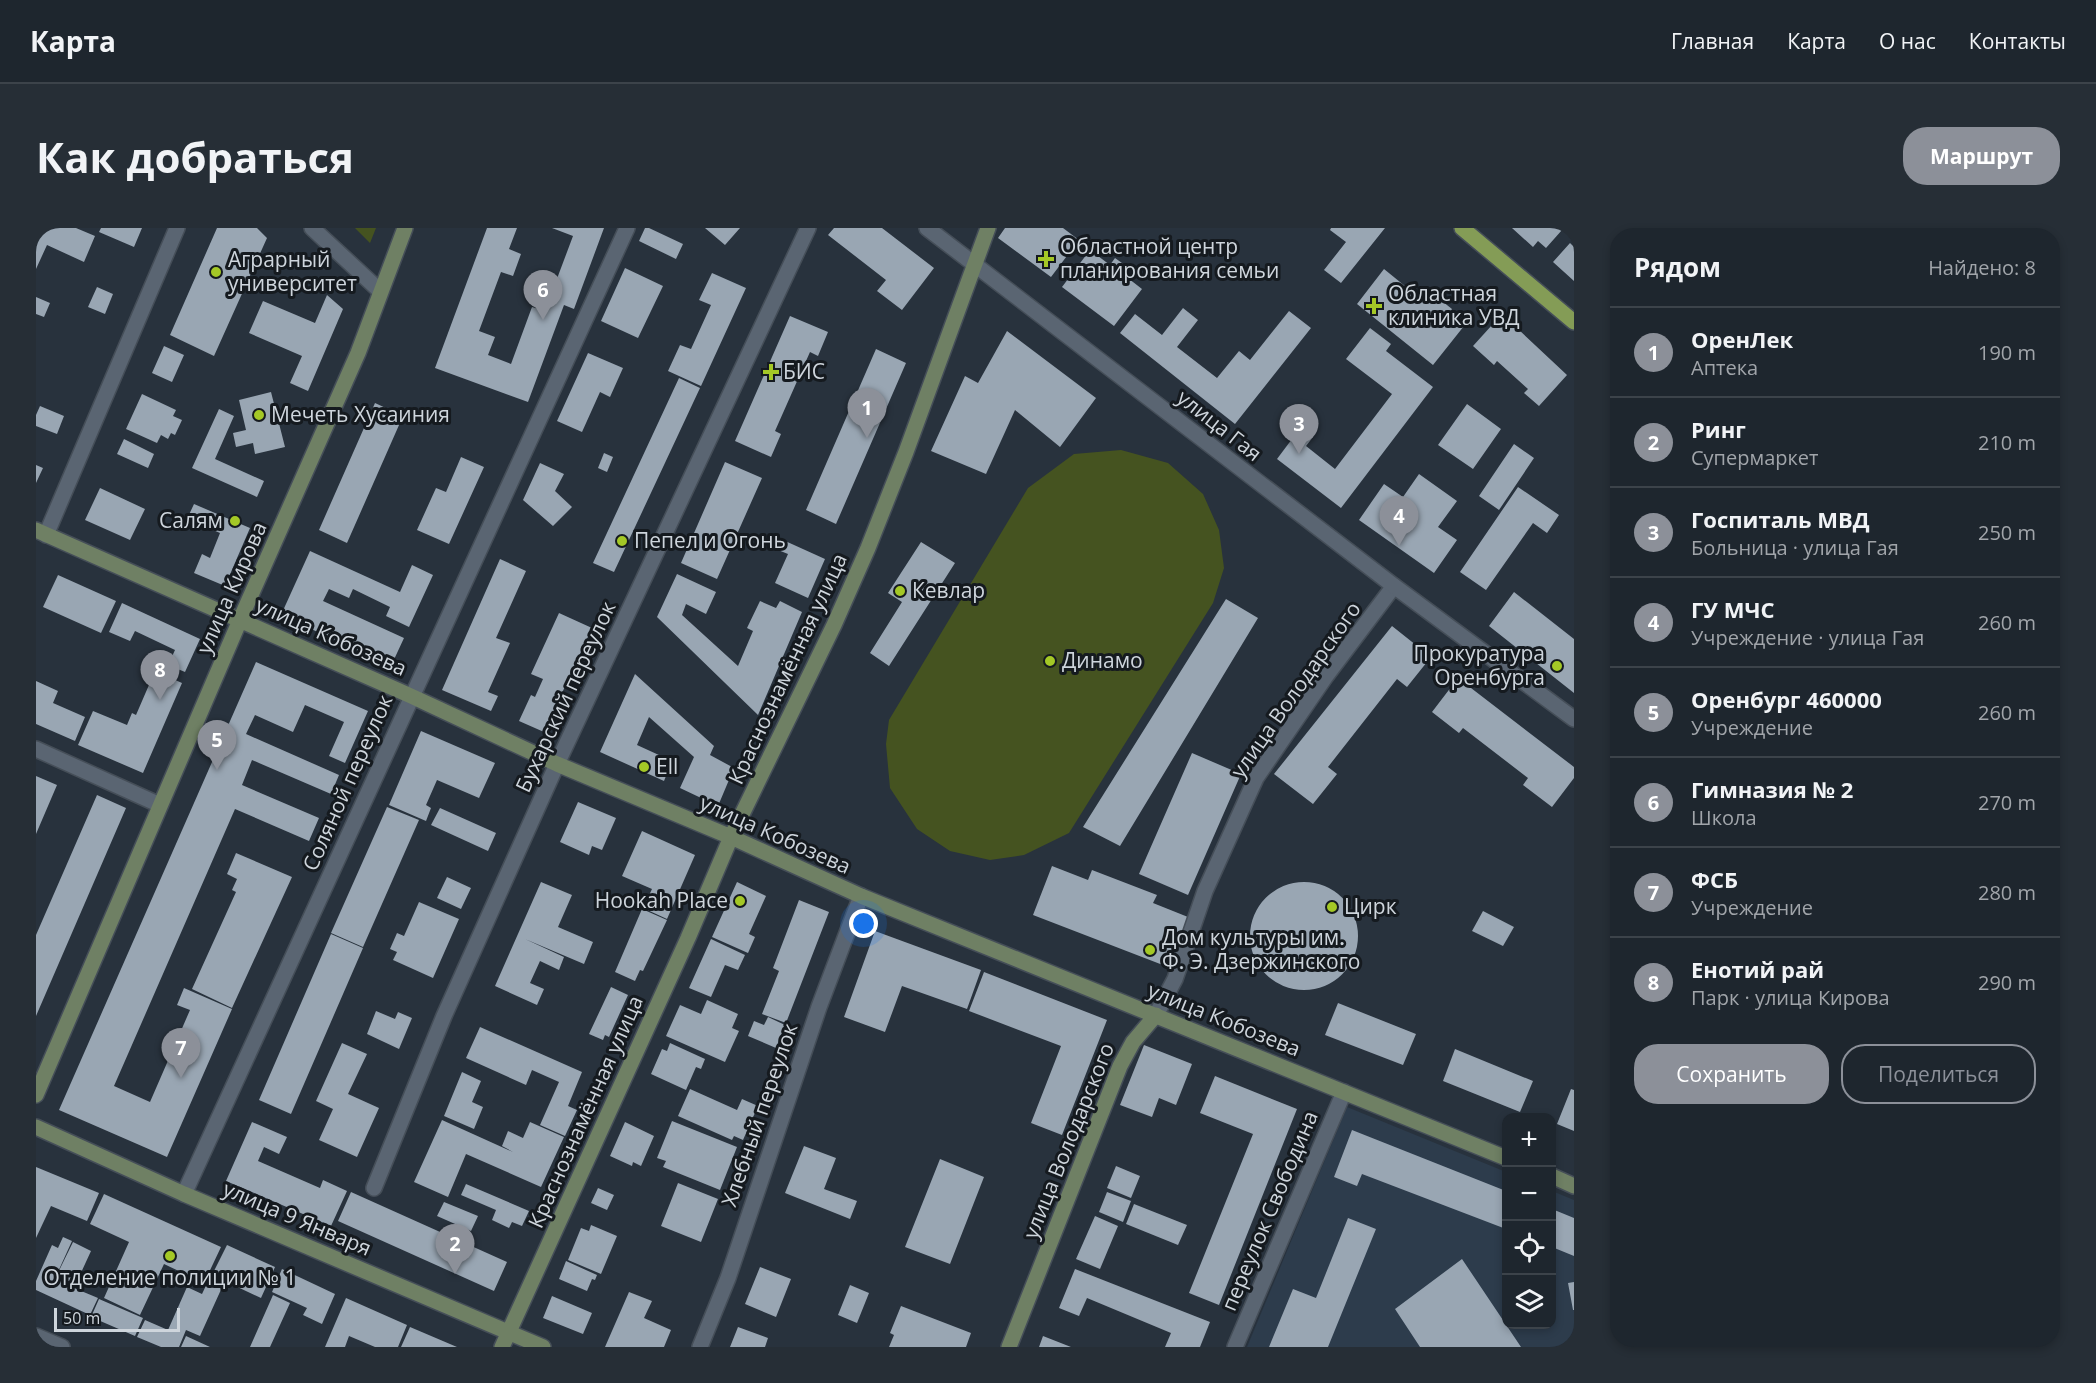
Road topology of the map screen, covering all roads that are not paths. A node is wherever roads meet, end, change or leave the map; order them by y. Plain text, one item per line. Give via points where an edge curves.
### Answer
1 (177, 228) edge
2 (312, 228) edge
3 (405, 228) edge
4 (627, 228) edge
5 (808, 228) edge
6 (927, 228) edge
7 (988, 228) edge
8 (1462, 228) edge
9 (974, 264) junction
10 (381, 291) junction
11 (1574, 322) edge
12 (41, 532) edge
13 (1394, 586) junction
14 (240, 620) junction
15 (411, 696) junction
16 (1574, 719) edge
17 (36, 749) edge
18 (557, 764) junction
19 (160, 806) junction
20 (731, 837) junction
21 (861, 896) junction
22 (1156, 1015) junction
23 (1344, 1092) junction
24 (36, 1095) edge
25 (36, 1127) edge
26 (1502, 1156) edge
27 (1556, 1178) edge
28 (1574, 1186) edge
29 (374, 1188) dead end
30 (184, 1194) junction
31 (509, 1332) junction
32 (36, 1336) edge
33 (62, 1347) edge
34 (502, 1347) edge
35 (543, 1347) edge
36 (700, 1347) edge
37 (1009, 1347) edge
38 (1235, 1347) edge

1 - 12 street
2 - 10 street
3 - 10 main road, улица Кирова
4 - 15 street, Соляной переулок
5 - 18 street, Бухарский переулок
6 - 9 street, улица Гая
7 - 9 main road, Краснознамённая улица
8 - 11 main road
9 - 13 street, улица Гая
9 - 20 main road, Краснознамённая улица via 868,548
10 - 14 main road, улица Кирова via 358,353
12 - 14 main road, улица Кобозева
13 - 16 street, улица Гая
13 - 22 street, улица Володарского via 1256,778 1205,891 1175,979
14 - 15 main road, улица Кобозева
14 - 19 main road, улица Кирова
15 - 18 main road, улица Кобозева
15 - 30 street, Соляной переулок
17 - 19 street
18 - 20 main road, улица Кобозева
18 - 29 street, Бухарский переулок via 444,1016
19 - 24 main road, улица Кирова
20 - 21 main road, улица Кобозева
20 - 31 main road, Краснознамённая улица
21 - 22 main road, улица Кобозева
21 - 36 street, Хлебный переулок via 819,1007 728,1278
22 - 23 main road, улица Кобозева
22 - 37 main road, улица Володарского via 1133,1042 1120,1066
23 - 26 main road, улица Кобозева
23 - 38 street, переулок Свободина
25 - 30 main road, улица 9 Января
27 - 28 main road
30 - 31 main road, улица 9 Января
31 - 34 main road, Краснознамённая улица
31 - 35 main road, улица 9 Января
32 - 33 street

